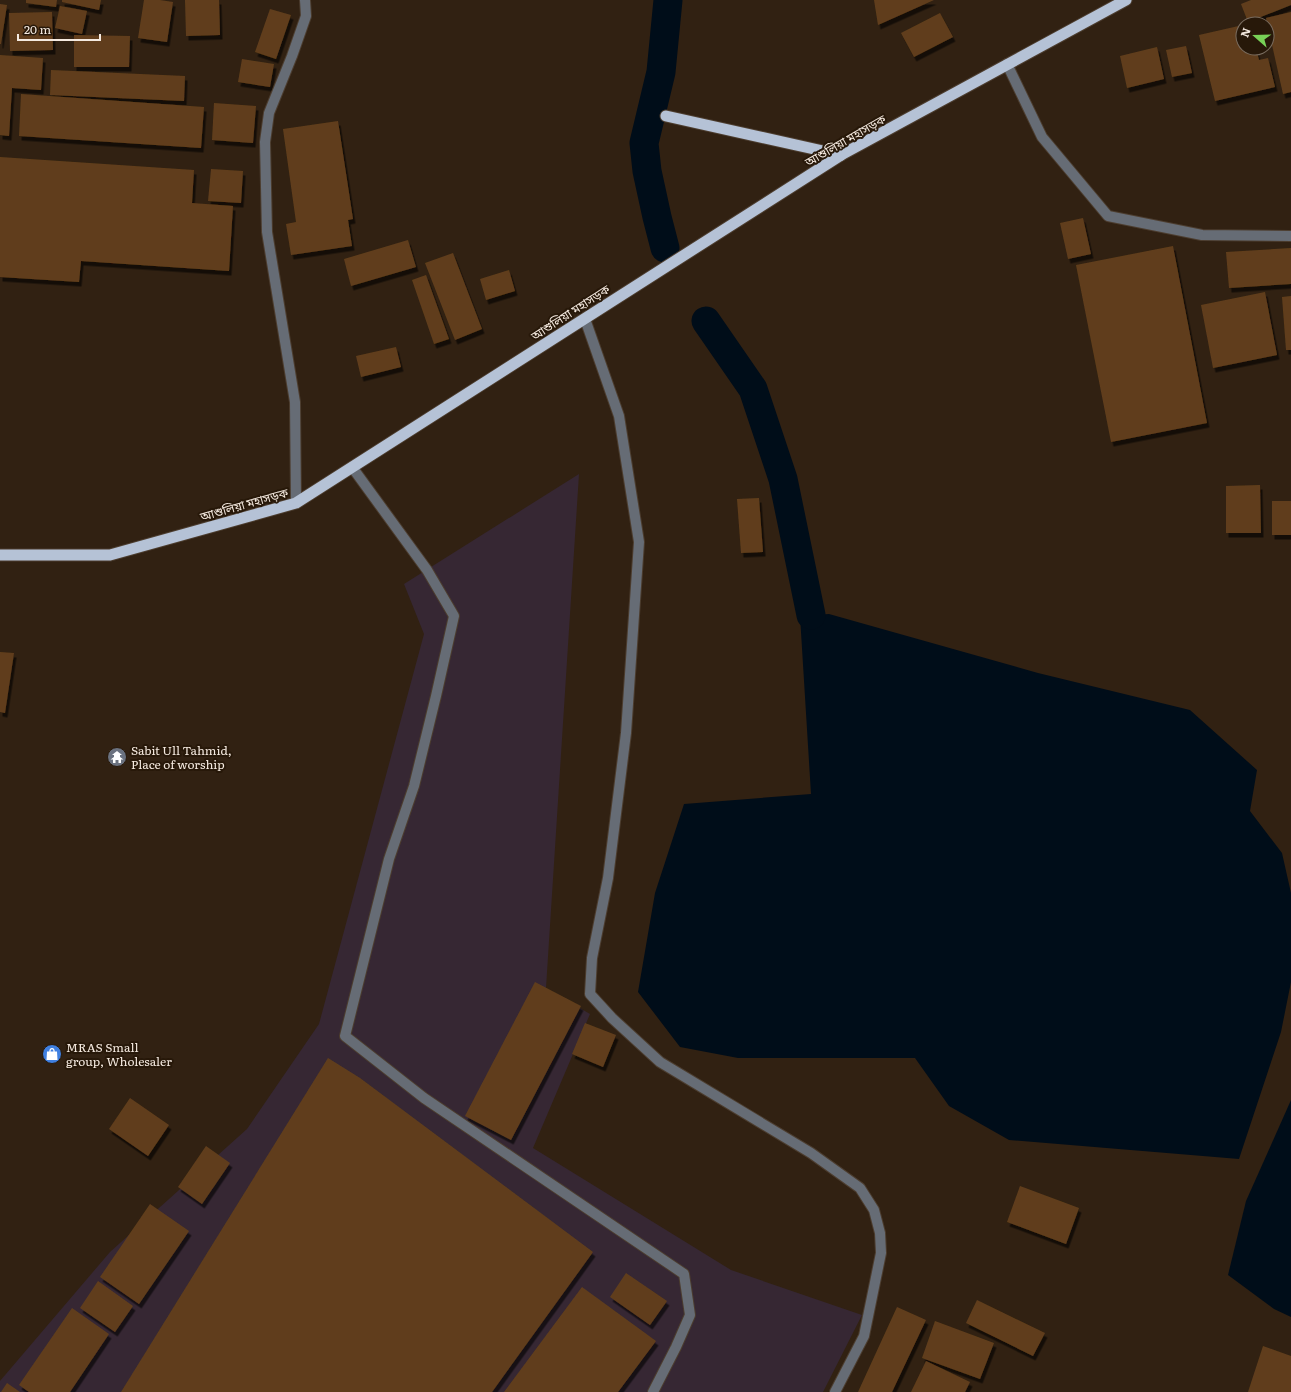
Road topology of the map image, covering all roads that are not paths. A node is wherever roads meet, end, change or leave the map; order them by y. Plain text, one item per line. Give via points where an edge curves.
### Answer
1 (305, 0) edge
2 (1126, 0) edge
3 (1007, 64) junction
4 (666, 116) dead end
5 (841, 155) junction
6 (1291, 236) edge
7 (585, 318) junction
8 (352, 467) junction
9 (296, 503) junction
10 (0, 555) edge
11 (653, 1392) edge
12 (835, 1392) edge

1 - 9 street via 306,16 269,113 265,142 266,232 295,402
2 - 3 highway, আশুলিয়া মহাসড়ক
3 - 5 highway, আশুলিয়া মহাসড়ক
3 - 6 street via 1042,137 1108,216 1202,235
4 - 5 highway
5 - 7 highway, আশুলিয়া মহাসড়ক
7 - 8 highway, আশুলিয়া মহাসড়ক
7 - 12 street via 619,416 639,542 626,734 608,878 592,958 590,994 660,1062 811,1153 860,1188 874,1210 880,1233 881,1253 864,1336
8 - 9 highway, আশুলিয়া মহাসড়ক
8 - 11 street via 423,564 454,616 414,786 389,859 345,1036 424,1098 684,1274 690,1315
9 - 10 highway, আশুলিয়া মহাসড়ক via 110,555

